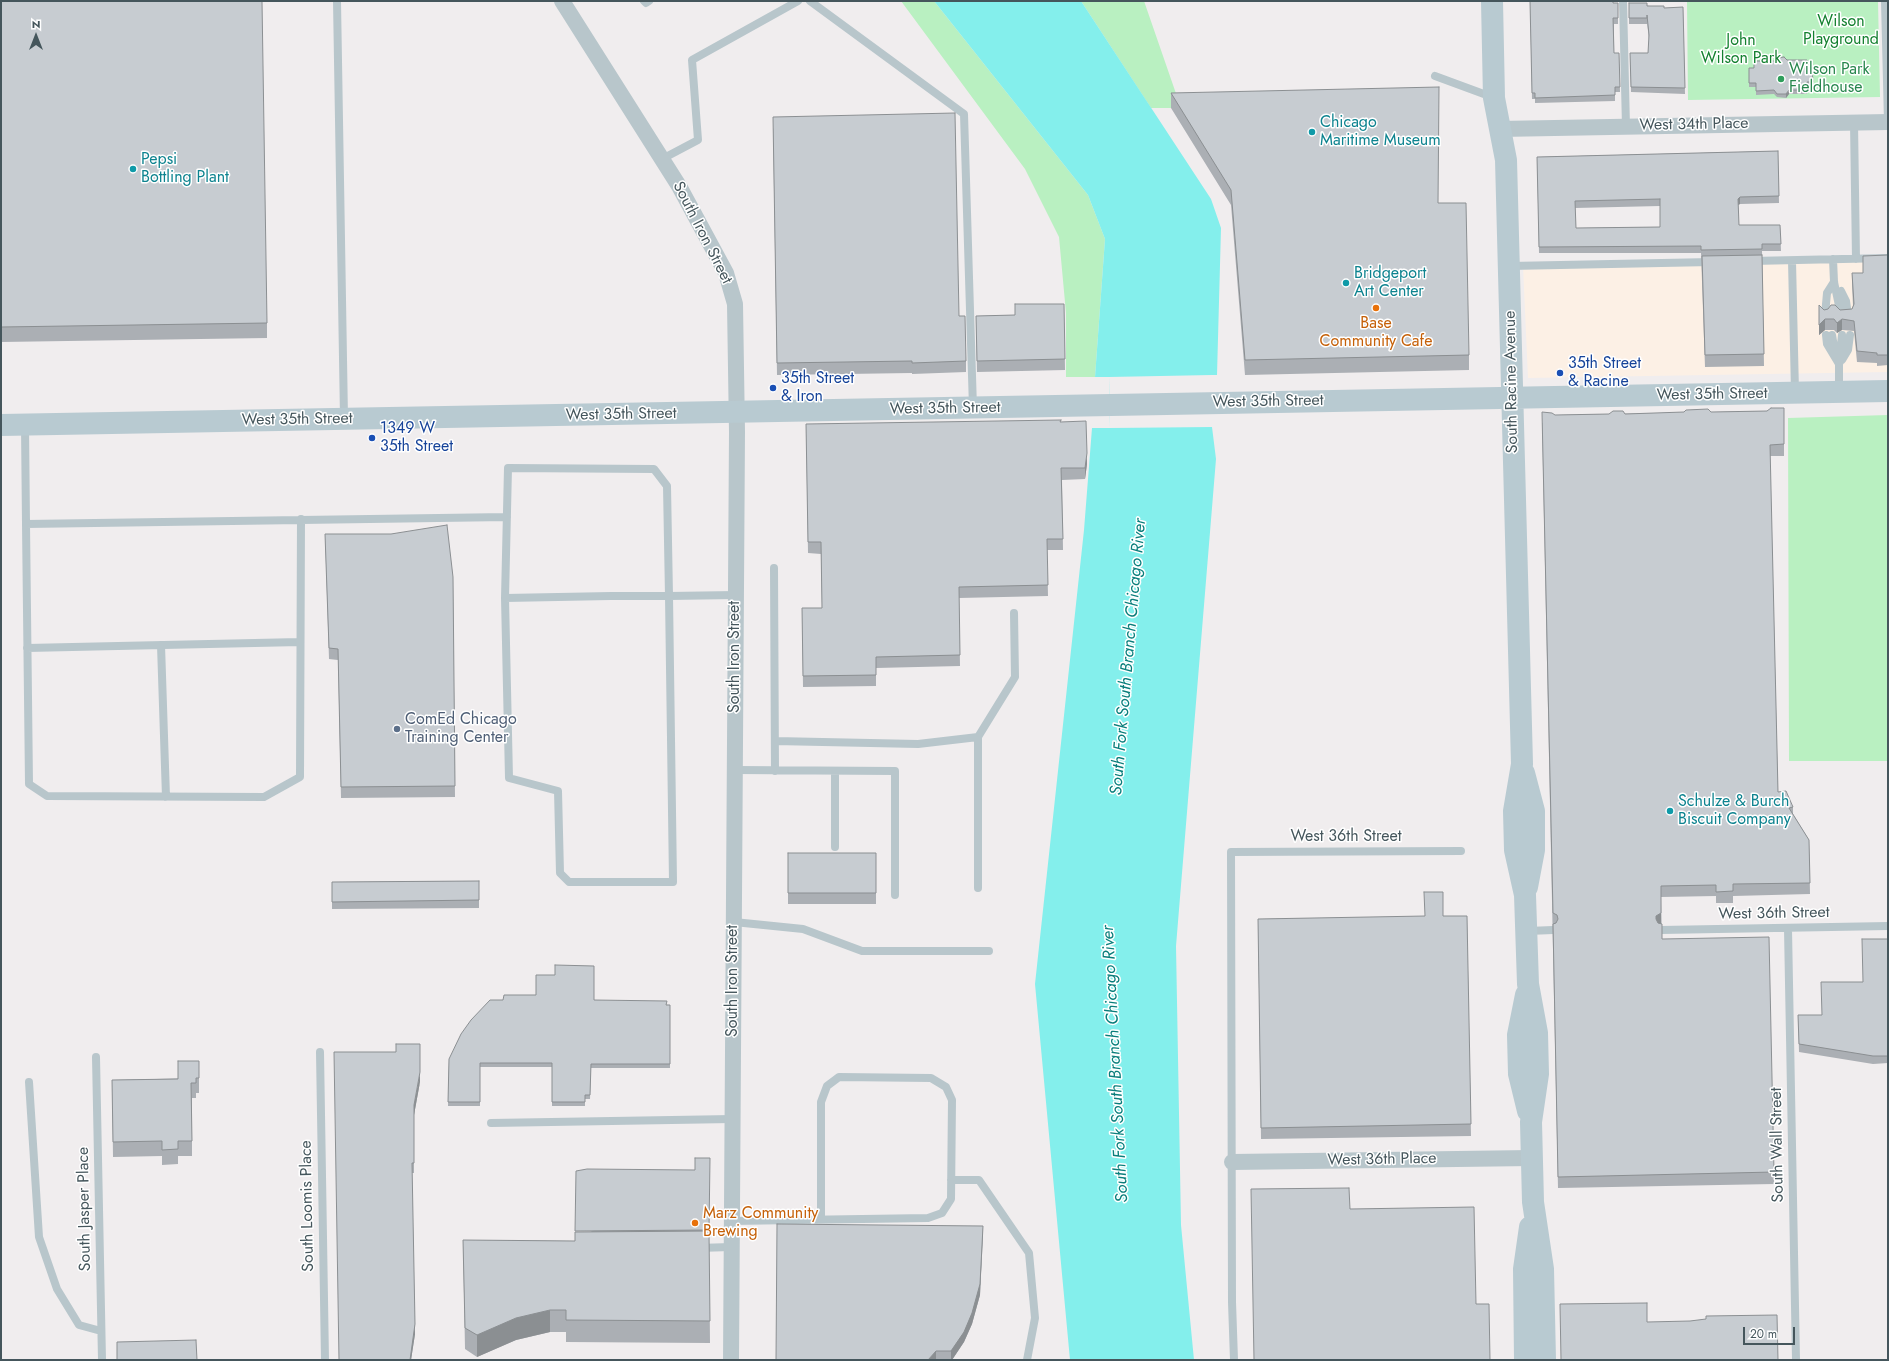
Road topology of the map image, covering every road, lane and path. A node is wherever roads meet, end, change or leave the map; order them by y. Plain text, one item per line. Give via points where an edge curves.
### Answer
1 (337, 1) edge
2 (562, 1) edge
3 (644, 1) edge
4 (649, 1) edge
5 (798, 1) edge
6 (810, 1) edge
7 (1492, 1) edge
8 (1622, 1) edge
9 (1885, 1) edge
10 (1435, 76) dead end
11 (1494, 98) junction
12 (1854, 122) junction
13 (1888, 122) edge
14 (1626, 127) junction
15 (1499, 129) junction
16 (662, 159) junction
17 (1888, 258) edge
18 (1856, 259) junction
19 (1833, 260) junction
20 (1792, 261) junction
21 (1724, 262) edge
22 (1746, 262) edge
23 (1509, 266) junction
24 (1834, 282) junction
25 (1828, 315) edge
26 (1845, 315) edge
27 (1829, 335) dead end
28 (1846, 335) dead end
29 (1839, 364) junction
30 (1888, 391) edge
31 (1839, 392) junction
32 (1794, 393) junction
33 (1512, 398) junction
34 (973, 408) junction
35 (737, 413) junction
36 (344, 419) junction
37 (25, 424) junction
38 (1, 425) edge
39 (507, 517) junction
40 (301, 520) junction
41 (26, 524) junction
42 (774, 568) dead end
43 (736, 595) junction
44 (670, 596) junction
45 (505, 598) junction
46 (1014, 613) dead end
47 (300, 642) junction
48 (161, 645) junction
49 (27, 648) junction
50 (978, 737) junction
51 (775, 741) junction
52 (735, 770) junction
53 (775, 770) junction
54 (835, 771) junction
55 (166, 797) junction
56 (835, 847) dead end
57 (1461, 851) dead end
58 (978, 888) dead end
59 (895, 895) dead end
60 (734, 922) junction
61 (1888, 926) edge
62 (1788, 928) junction
63 (1553, 930) edge
64 (1661, 930) edge
65 (1526, 931) junction
66 (989, 951) dead end
67 (320, 1052) dead end
68 (96, 1057) dead end
69 (29, 1082) dead end
70 (732, 1119) junction
71 (491, 1123) dead end
72 (1532, 1158) junction
73 (1232, 1162) junction
74 (951, 1180) junction
75 (1533, 1202) junction
76 (821, 1219) junction
77 (732, 1221) junction
78 (732, 1247) junction
79 (689, 1248) edge
80 (101, 1331) junction
81 (102, 1360) edge
82 (325, 1360) edge
83 (731, 1360) edge
84 (1027, 1360) edge
85 (1234, 1360) edge
86 (1525, 1360) edge
87 (1545, 1360) edge
88 (1796, 1360) edge

1 - 36 lane
2 - 16 street, South Iron Street
3 - 4 lane via 646,4
5 - 16 lane via 692,60 698,140
6 - 34 lane via 964,114
7 - 11 main road, South Racine Avenue
8 - 14 lane
9 - 13 lane
10 - 11 lane
11 - 15 main road, South Racine Avenue
12 - 13 street, West 34th Place
12 - 14 street, West 34th Place
12 - 18 lane
14 - 15 street, West 34th Place
15 - 23 main road, South Racine Avenue via 1506,160
16 - 35 street, South Iron Street via 726,273 735,304
17 - 18 lane
18 - 19 lane
19 - 20 lane
19 - 24 lane
20 - 22 lane
20 - 32 lane
21 - 23 lane
23 - 33 main road, South Racine Avenue
24 - 25 lane via 1827,293
24 - 26 lane
27 - 29 lane via 1827,344
28 - 29 lane via 1848,350
29 - 31 lane
30 - 31 main road, West 35th Street
31 - 32 main road, West 35th Street
32 - 33 main road, West 35th Street
33 - 34 main road, West 35th Street
33 - 65 main road, South Racine Avenue via 1522,764 1534,811 1534,850 1525,895
34 - 35 main road, West 35th Street
35 - 36 main road, West 35th Street
35 - 43 street, South Iron Street
36 - 37 main road, West 35th Street
37 - 38 main road, West 35th Street
37 - 41 lane
39 - 40 lane
39 - 44 lane via 508,468 654,469 667,486
39 - 45 lane
40 - 41 lane
40 - 47 lane
41 - 49 lane
42 - 51 lane
43 - 44 lane
43 - 52 street, South Iron Street
44 - 45 lane
44 - 45 lane via 673,882 569,882 560,874 558,791 510,778
46 - 50 lane via 1015,678
47 - 48 lane
47 - 55 lane via 300,777 264,797
48 - 49 lane
48 - 55 lane
49 - 55 lane via 29,784 47,796
50 - 51 lane via 918,744
50 - 58 lane
51 - 53 lane
52 - 53 lane
52 - 60 street, South Iron Street
53 - 54 lane
54 - 56 lane
54 - 59 lane via 895,771
57 - 73 lane, West 36th Street via 1231,852
60 - 66 lane via 803,928 862,951
60 - 70 street, South Iron Street
61 - 62 lane, West 36th Street
62 - 64 lane, West 36th Street
62 - 88 lane, South Wall Street
63 - 65 lane
65 - 72 main road, South Racine Avenue via 1528,984 1518,1035 1519,1074 1531,1122
67 - 82 lane, South Loomis Place
68 - 80 lane, South Jasper Place
69 - 80 lane via 39,1237 57,1290 79,1325
70 - 71 lane
70 - 77 street, South Iron Street
72 - 73 street, West 36th Place
72 - 75 main road, South Racine Avenue
73 - 85 lane
74 - 76 lane via 951,1199 942,1213 928,1218
74 - 76 lane via 952,1100 946,1087 931,1078 840,1077 827,1086 821,1102
74 - 84 lane via 979,1180 1029,1253 1036,1318
75 - 86 main road, South Racine Avenue via 1524,1270
75 - 87 main road, South Racine Avenue via 1543,1270
76 - 77 lane
77 - 78 street, South Iron Street
78 - 79 lane
78 - 83 street, South Iron Street
80 - 81 lane, South Jasper Place

